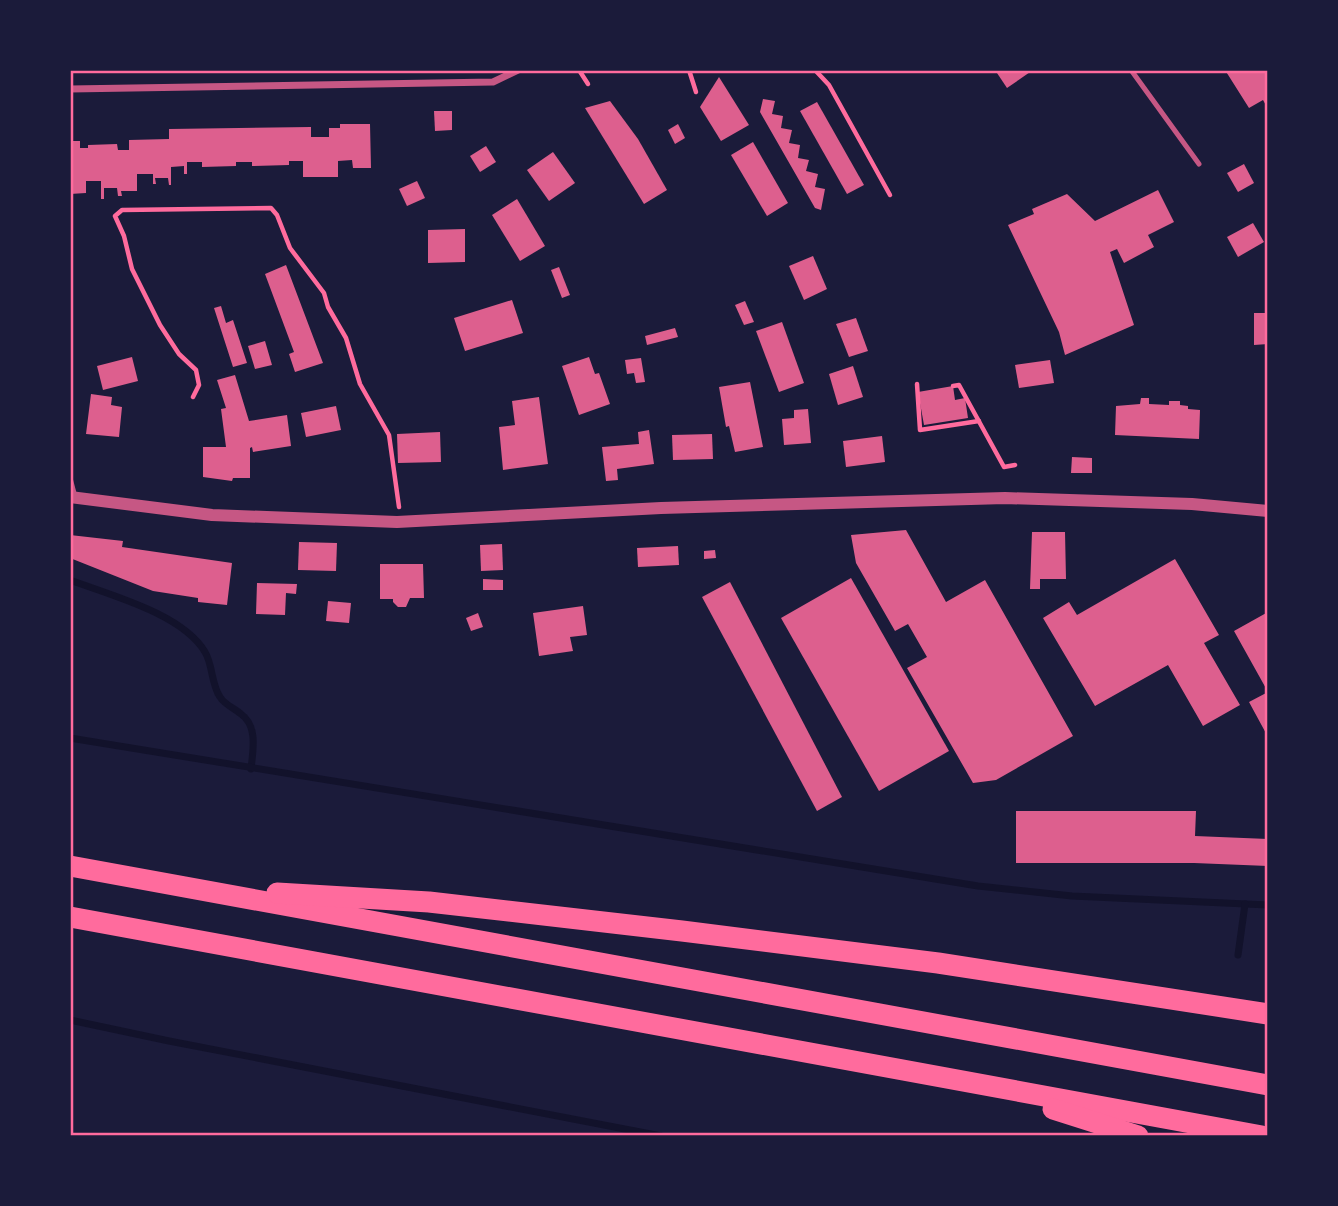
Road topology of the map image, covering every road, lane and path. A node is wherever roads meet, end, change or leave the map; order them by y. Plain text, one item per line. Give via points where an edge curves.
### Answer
1 (519, 70) edge
2 (579, 70) edge
3 (689, 70) edge
4 (815, 70) edge
5 (1131, 70) edge
6 (588, 84) dead end
7 (70, 89) edge
8 (696, 92) dead end
9 (1199, 164) dead end
10 (890, 195) dead end
11 (917, 384) dead end
12 (953, 386) dead end
13 (193, 397) dead end
14 (979, 421) junction
15 (1015, 465) dead end
16 (70, 478) edge
17 (72, 497) edge
18 (399, 508) dead end
19 (1268, 511) edge
20 (70, 866) edge
21 (179, 887) junction
22 (70, 917) edge
23 (1194, 1001) junction
24 (1268, 1004) edge
25 (1268, 1014) edge
26 (974, 1083) junction
27 (1268, 1085) edge
28 (1138, 1136) edge
29 (1262, 1136) edge

1 - 7 street via 493,82
2 - 6 path
3 - 8 path
4 - 10 path
5 - 9 lane
11 - 14 path via 920,430
12 - 14 path via 959,385
13 - 18 path via 199,385 196,370 160,325 132,269 115,216 122,210 271,208 290,248 324,293 346,338 360,384 390,435
14 - 15 path via 1004,467
16 - 17 lane
17 - 19 street via 212,515 397,522 1005,498 1180,503
20 - 21 highway
21 - 23 highway via 429,902 682,930
21 - 27 highway
22 - 26 highway
23 - 24 highway
23 - 25 highway
26 - 28 highway
26 - 29 highway

